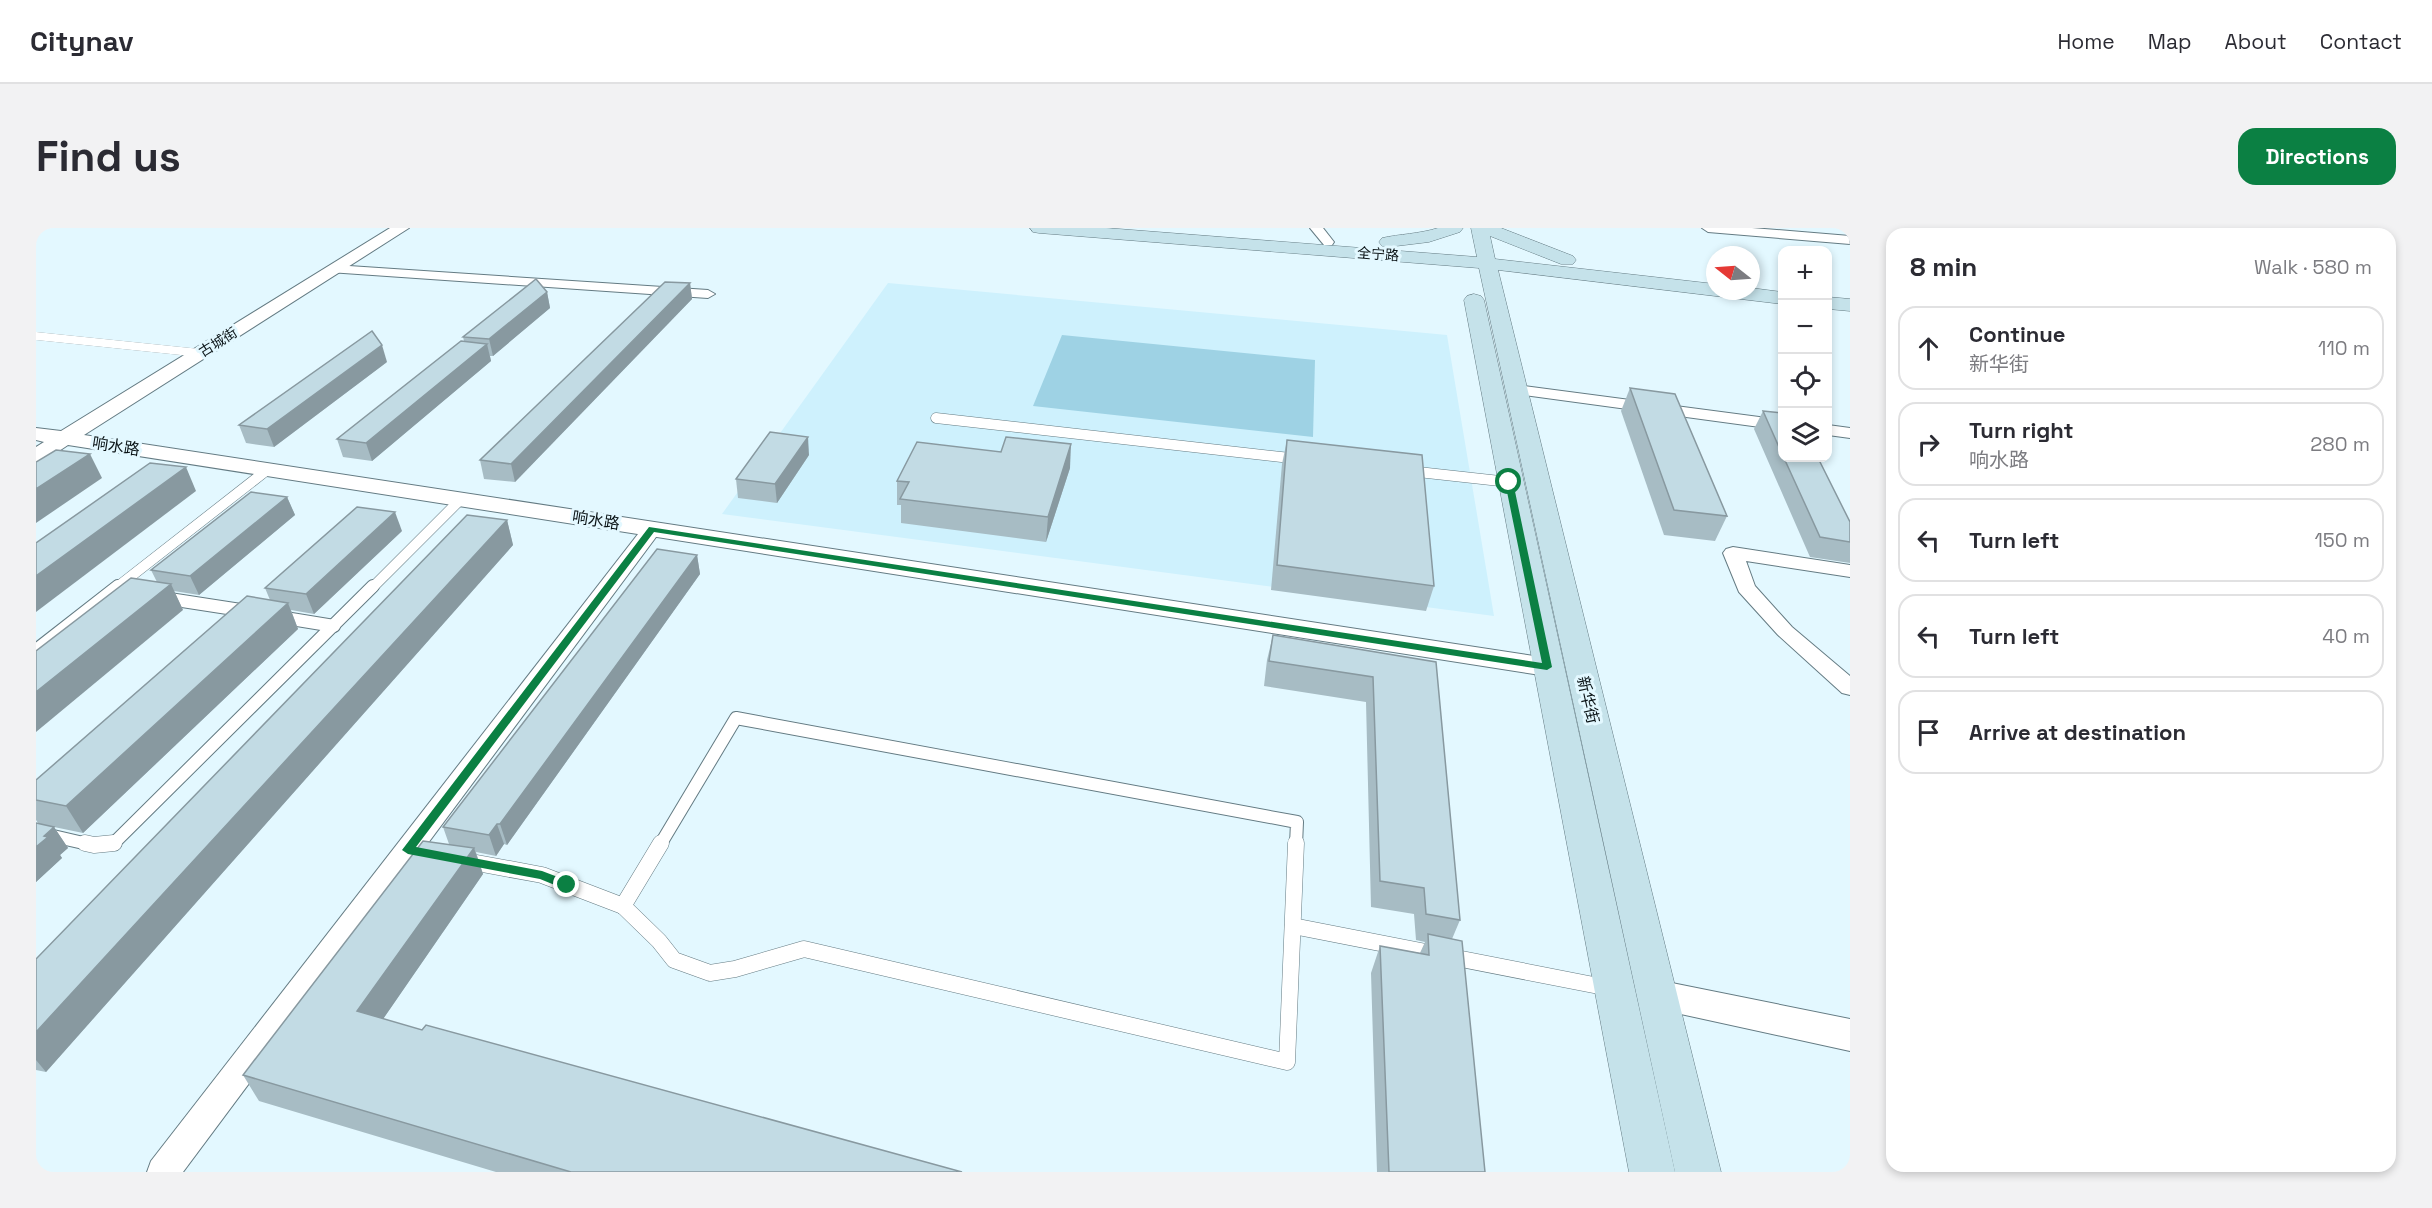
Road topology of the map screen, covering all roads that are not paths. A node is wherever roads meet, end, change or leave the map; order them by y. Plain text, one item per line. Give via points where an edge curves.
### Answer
1 (400, 228) edge
2 (1040, 228) edge
3 (1150, 228) edge
4 (1316, 228) edge
5 (1708, 228) edge
6 (1850, 240) edge
7 (1338, 246) junction
8 (1470, 250) edge
9 (334, 269) junction
10 (1622, 274) junction
11 (1706, 279) edge
12 (1760, 285) edge
13 (1778, 287) edge
14 (1706, 288) edge
15 (1832, 292) edge
16 (708, 294) dead end
17 (1850, 294) edge
18 (1760, 295) edge
19 (1778, 298) edge
20 (1832, 303) edge
21 (1850, 305) edge
22 (1487, 313) junction
23 (36, 336) edge
24 (200, 353) junction
25 (1516, 390) junction
26 (936, 417) dead end
27 (1778, 424) edge
28 (1832, 431) edge
29 (1850, 433) edge
30 (36, 434) edge
31 (64, 438) junction
32 (36, 456) edge
33 (1311, 460) edge
34 (267, 470) junction
35 (1404, 471) edge
36 (1509, 482) junction
37 (460, 500) junction
38 (652, 529) junction
39 (1850, 571) edge
40 (149, 596) edge
41 (334, 626) junction
42 (36, 650) edge
43 (1547, 667) junction
44 (1850, 688) edge
45 (36, 832) edge
46 (453, 858) edge
47 (623, 906) junction
48 (1293, 926) junction
49 (1614, 989) junction
50 (1657, 995) junction
51 (1850, 1035) edge
52 (163, 1172) edge
53 (1652, 1172) edge
54 (1698, 1172) edge

1 - 9 street, 古城街
2 - 7 main road, 全宁路
3 - 7 main road, 全宁路
4 - 7 street
5 - 6 street
7 - 8 main road, 全宁路
7 - 8 main road via 1429,237
7 - 8 main road via 1409,261
8 - 10 main road, 全宁路
8 - 10 main road via 1519,243
8 - 22 main road, 新华街
9 - 16 street
9 - 24 street, 古城街
10 - 11 main road, 全宁路
10 - 14 main road, 全宁路
10 - 22 main road via 1560,277 1512,285
12 - 13 main road
15 - 17 main road
18 - 19 main road
20 - 21 main road
22 - 25 main road, 新华街
22 - 36 main road, 新华街
23 - 24 lane
24 - 31 street, 古城街
25 - 27 street
25 - 50 main road, 新华街
26 - 33 lane
28 - 29 street
30 - 31 street, 响水路
31 - 32 street, 古城街
31 - 34 street, 响水路
34 - 37 street, 响水路
34 - 42 lane via 120,591
35 - 36 lane
36 - 43 main road, 新华街
37 - 38 street, 响水路
37 - 41 lane
38 - 43 street, 响水路
38 - 52 street via 414,851
39 - 44 street via 1733,553 1746,588 1785,631
40 - 41 lane
41 - 45 lane via 113,844 94,845
43 - 49 main road, 新华街
46 - 47 lane via 542,875
47 - 48 lane via 674,960 710,973 804,949 1287,1062
47 - 48 lane via 736,718 1297,822
48 - 49 lane
49 - 53 main road, 新华街
50 - 51 street
50 - 54 main road, 新华街

